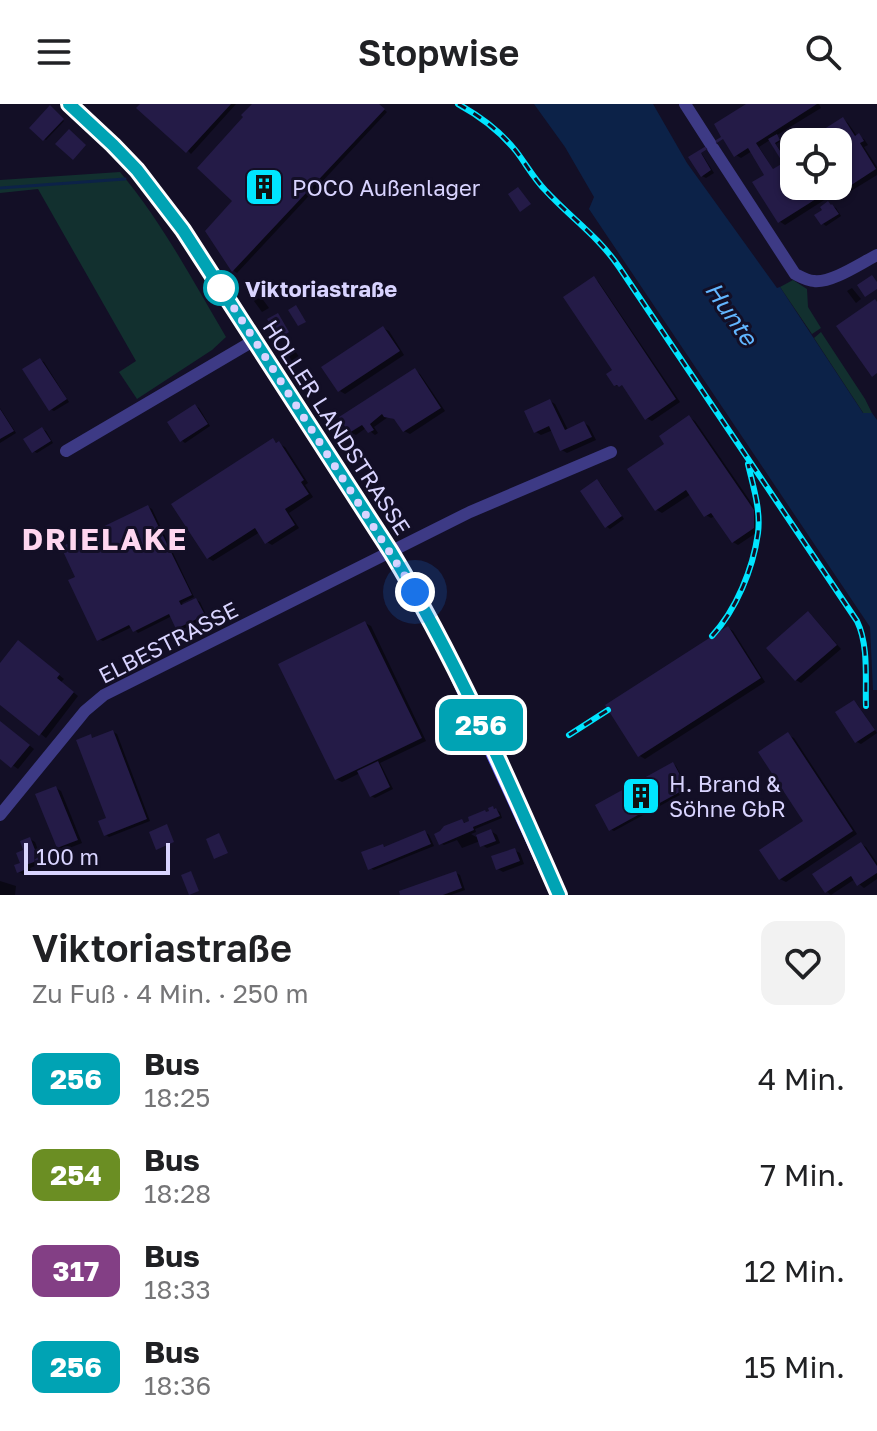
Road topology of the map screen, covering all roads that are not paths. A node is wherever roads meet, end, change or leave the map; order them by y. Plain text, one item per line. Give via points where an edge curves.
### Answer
1 (69, 104) edge
2 (685, 104) edge
3 (877, 255) edge
4 (255, 340) junction
5 (66, 451) dead end
6 (611, 452) dead end
7 (391, 552) junction
8 (0, 815) edge
9 (559, 895) edge

1 - 4 main road, HOLLER LANDSTRASSE via 137,170
2 - 3 street via 795,274 814,281 834,277
4 - 5 street
4 - 7 main road, HOLLER LANDSTRASSE
6 - 7 street, ELBESTRASSE
7 - 8 street, ELBESTRASSE via 104,695
7 - 9 main road, HOLLER LANDSTRASSE via 446,650

